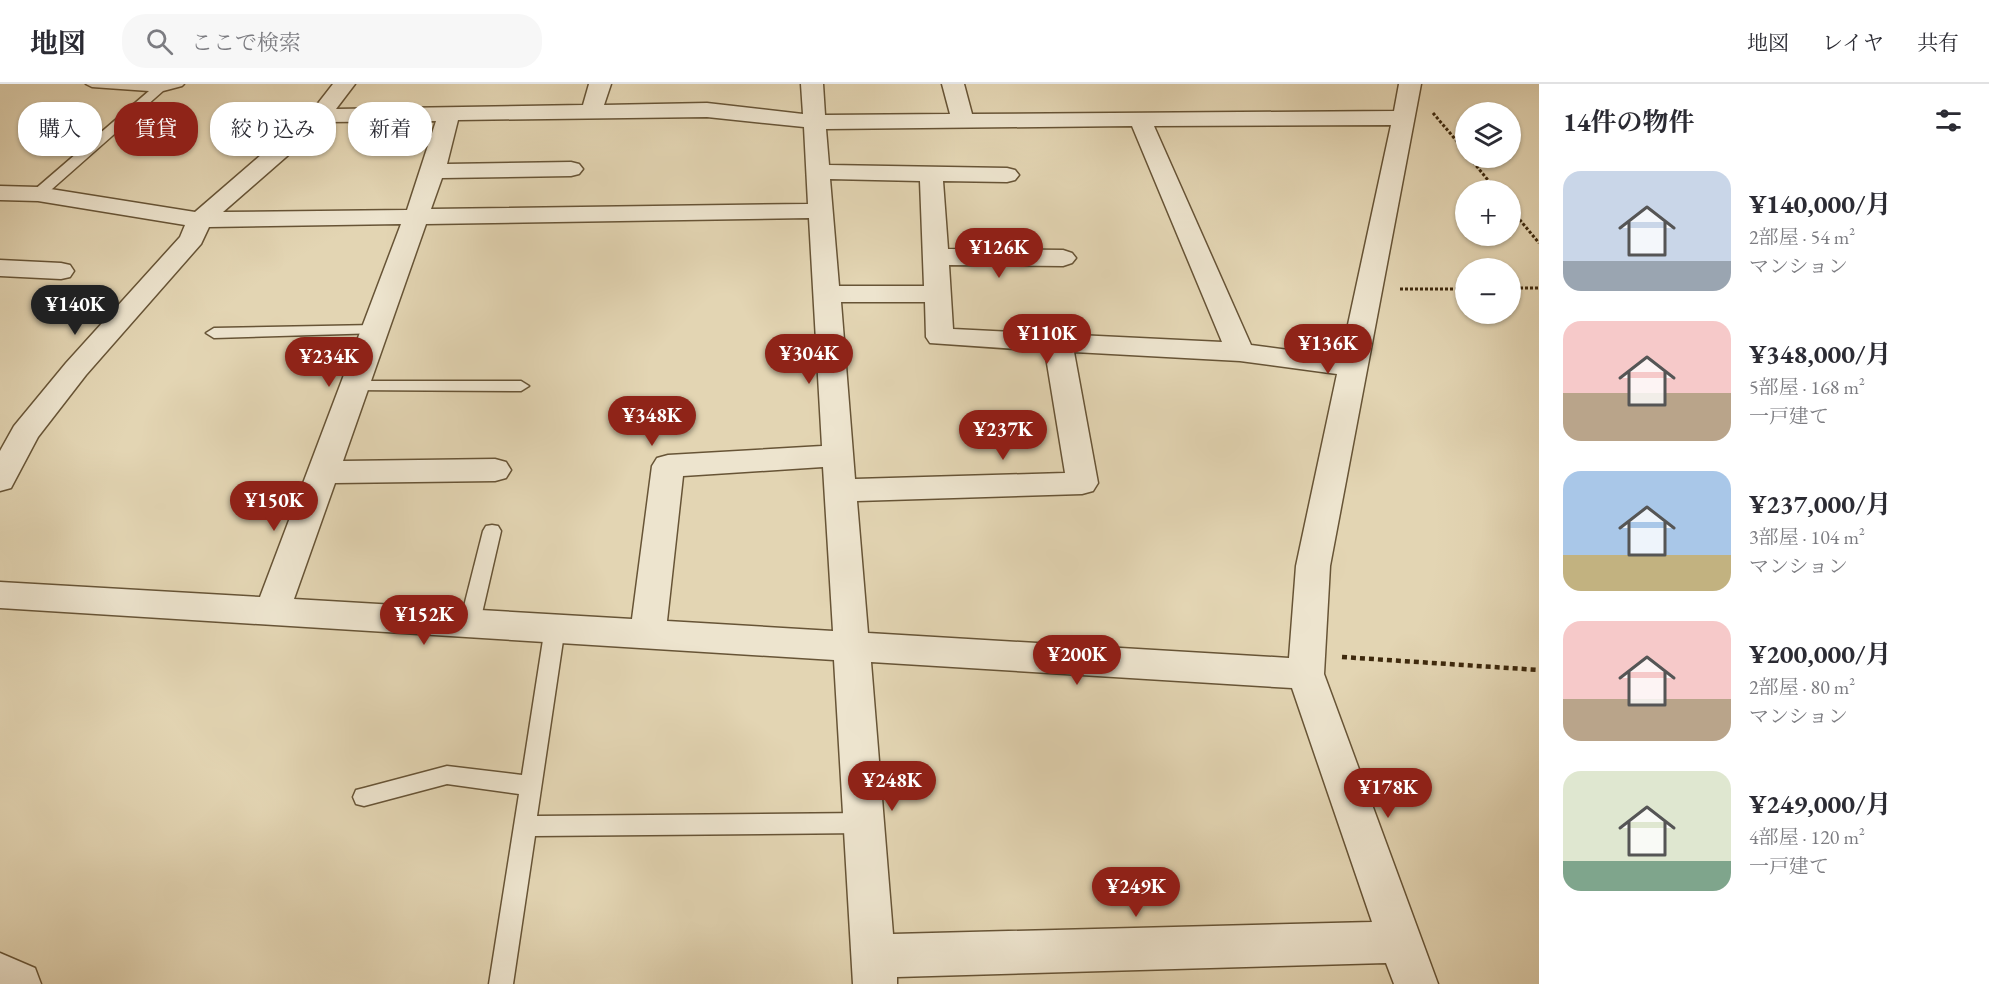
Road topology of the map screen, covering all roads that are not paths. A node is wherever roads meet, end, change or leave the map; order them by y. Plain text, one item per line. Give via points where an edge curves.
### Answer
1 (92, 84) edge
2 (178, 84) edge
3 (344, 84) edge
4 (600, 84) edge
5 (812, 84) edge
6 (952, 84) edge
7 (1410, 84) edge
8 (159, 88) junction
9 (330, 102) edge
10 (449, 114) junction
11 (591, 114) junction
12 (336, 116) edge
13 (1140, 118) junction
14 (1403, 118) junction
15 (962, 120) junction
16 (816, 122) junction
17 (274, 156) edge
18 (571, 169) dead end
19 (433, 171) junction
20 (818, 172) junction
21 (931, 174) junction
22 (1007, 175) dead end
23 (0, 193) edge
24 (38, 194) junction
25 (820, 211) junction
26 (416, 217) junction
27 (200, 220) junction
28 (936, 256) junction
29 (1063, 258) dead end
30 (0, 268) edge
31 (61, 271) dead end
32 (826, 294) junction
33 (938, 294) junction
34 (375, 330) junction
35 (214, 333) dead end
36 (1058, 343) junction
37 (1240, 352) junction
38 (1353, 367) junction
39 (354, 386) junction
40 (521, 386) dead end
41 (838, 456) junction
42 (495, 470) dead end
43 (323, 472) junction
44 (0, 480) edge
45 (840, 490) junction
46 (492, 531) dead end
47 (0, 595) edge
48 (272, 611) junction
49 (470, 622) junction
50 (555, 627) junction
51 (648, 633) junction
52 (851, 645) junction
53 (1307, 663) junction
54 (531, 786) junction
55 (364, 797) dead end
56 (864, 823) junction
57 (525, 826) junction
58 (1400, 942) junction
59 (874, 970) edge
60 (0, 975) edge
61 (19, 984) edge
62 (501, 984) edge
63 (1416, 984) edge

1 - 8 lane
2 - 8 lane
3 - 9 street
4 - 11 street
5 - 16 street
6 - 15 street
7 - 14 street
8 - 24 lane
10 - 11 street
10 - 12 street
10 - 19 street
11 - 16 street via 707,110
13 - 14 street
13 - 15 street
13 - 37 street
14 - 38 street
15 - 16 street
16 - 20 street
17 - 27 street
18 - 19 street
19 - 26 street
20 - 21 street
20 - 25 street
21 - 22 street
21 - 28 street
23 - 24 street
24 - 27 street
25 - 26 street
25 - 32 street
26 - 27 street
26 - 34 street
27 - 44 street via 192,239 76,369 25,433
28 - 29 street
28 - 33 street
30 - 31 street
32 - 33 street
32 - 41 street
33 - 36 street via 940,337
34 - 35 lane
34 - 39 street
36 - 37 street
36 - 45 street via 1082,483
37 - 38 street
38 - 53 street via 1313,566
39 - 40 lane
39 - 43 street
41 - 45 street
41 - 51 street via 668,466
42 - 43 street
43 - 48 street
45 - 52 street
46 - 49 lane
47 - 48 street
48 - 49 street
49 - 50 street
50 - 51 street
50 - 54 lane
51 - 52 street
52 - 53 street
52 - 56 street
53 - 58 street
54 - 55 lane via 447,775
54 - 57 lane
56 - 57 lane
56 - 59 street
57 - 62 lane
58 - 59 street
58 - 63 street
60 - 61 street

